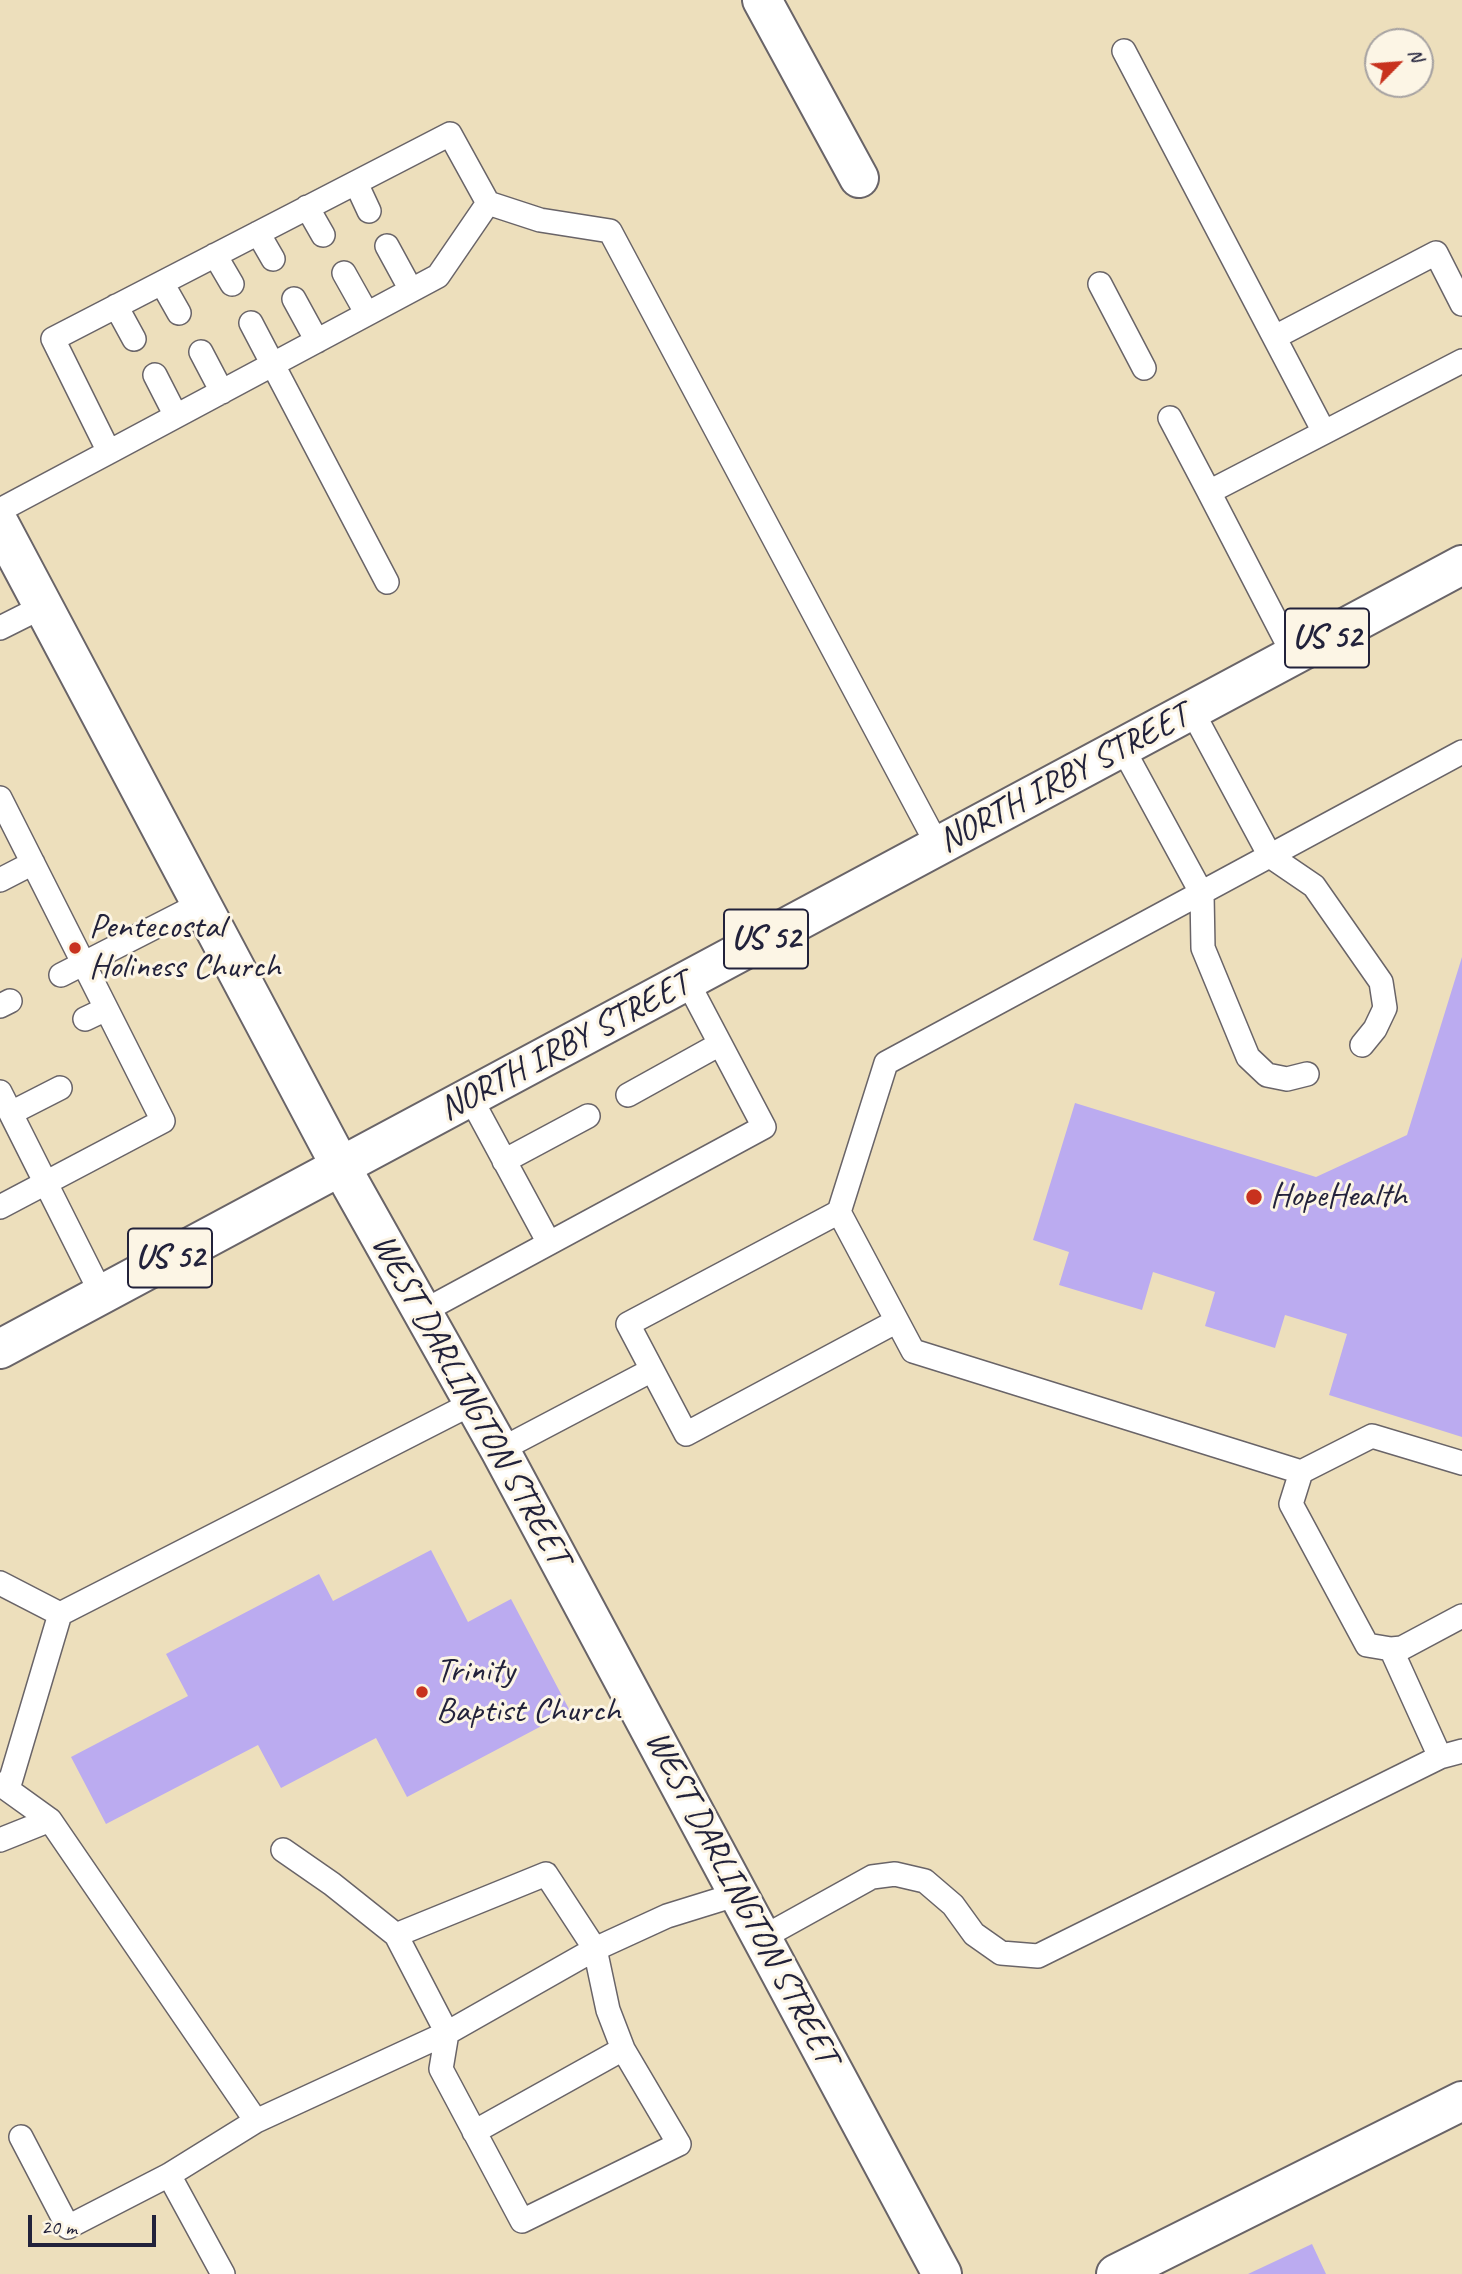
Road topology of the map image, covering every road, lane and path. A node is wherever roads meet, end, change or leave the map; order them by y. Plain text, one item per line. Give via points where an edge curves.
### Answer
1 (762, 0) edge
2 (1124, 51) dead end
3 (859, 178) dead end
4 (356, 183) junction
5 (488, 203) junction
6 (307, 207) junction
7 (369, 211) dead end
8 (258, 233) junction
9 (323, 235) dead end
10 (387, 246) dead end
11 (215, 256) junction
12 (273, 259) dead end
13 (344, 273) dead end
14 (162, 283) junction
15 (232, 284) dead end
16 (1100, 284) dead end
17 (411, 290) junction
18 (294, 299) dead end
19 (1462, 304) edge
20 (116, 306) junction
21 (179, 313) dead end
22 (367, 314) junction
23 (251, 323) dead end
24 (1275, 337) junction
25 (134, 339) dead end
26 (317, 341) junction
27 (201, 352) dead end
28 (1462, 361) edge
29 (272, 365) junction
30 (1144, 368) dead end
31 (155, 375) dead end
32 (222, 391) junction
33 (176, 416) junction
34 (1170, 418) dead end
35 (1324, 432) junction
36 (109, 452) junction
37 (1209, 492) junction
38 (0, 510) edge
39 (0, 525) edge
40 (1462, 565) edge
41 (387, 582) dead end
42 (44, 606) junction
43 (0, 628) edge
44 (1294, 656) junction
45 (1192, 710) junction
46 (1122, 747) junction
47 (1462, 752) edge
48 (0, 798) edge
49 (938, 846) junction
50 (1270, 856) junction
51 (33, 863) junction
52 (0, 880) edge
53 (1202, 894) junction
54 (200, 905) junction
55 (84, 964) junction
56 (61, 975) dead end
57 (687, 981) junction
58 (106, 1009) junction
59 (85, 1019) dead end
60 (720, 1044) junction
61 (1362, 1045) dead end
62 (1307, 1074) dead end
63 (60, 1088) dead end
64 (0, 1092) edge
65 (628, 1095) dead end
66 (470, 1097) junction
67 (10, 1113) junction
68 (588, 1116) dead end
69 (504, 1161) junction
70 (341, 1167) junction
71 (47, 1182) junction
72 (0, 1207) edge
73 (839, 1212) junction
74 (549, 1243) junction
75 (102, 1295) junction
76 (422, 1312) junction
77 (897, 1321) junction
78 (0, 1349) edge
79 (652, 1370) junction
80 (472, 1403) junction
81 (500, 1450) junction
82 (1462, 1463) edge
83 (1301, 1472) junction
84 (0, 1583) edge
85 (60, 1614) junction
86 (1462, 1616) edge
87 (1391, 1649) junction
88 (1451, 1754) edge
89 (4, 1787) edge
90 (50, 1820) junction
91 (0, 1840) edge
92 (283, 1850) dead end
93 (738, 1894) junction
94 (396, 1935) junction
95 (762, 1938) junction
96 (595, 1949) junction
97 (447, 2034) junction
98 (623, 2049) junction
99 (1462, 2101) edge
100 (256, 2121) junction
101 (474, 2132) junction
102 (21, 2137) dead end
103 (169, 2175) junction
104 (223, 2274) edge
105 (942, 2274) edge
106 (1116, 2274) edge

1 - 3 main road
2 - 24 lane
4 - 5 lane via 450,134
4 - 6 lane
4 - 7 lane
5 - 17 lane via 438,276
5 - 49 lane via 540,220 610,231
6 - 8 lane
6 - 9 lane
8 - 11 lane
8 - 12 lane
10 - 17 lane
11 - 14 lane
11 - 15 lane
13 - 22 lane
14 - 20 lane
14 - 21 lane
16 - 30 lane
17 - 22 lane
18 - 26 lane
19 - 24 lane via 1436,253
20 - 25 lane
20 - 36 lane via 52,339
22 - 26 lane
23 - 29 lane
24 - 35 lane
26 - 29 lane
27 - 32 lane
28 - 35 lane
29 - 32 lane
29 - 41 lane
31 - 33 lane
32 - 33 lane
33 - 36 lane
34 - 37 lane
35 - 37 lane
36 - 38 lane
37 - 44 lane
39 - 42 main road, WEST DARLINGTON STREET
40 - 44 main road, NORTH IRBY STREET / US 52
42 - 43 lane
42 - 54 main road, WEST DARLINGTON STREET
44 - 45 main road, NORTH IRBY STREET / US 52
45 - 46 main road, NORTH IRBY STREET / US 52
45 - 50 lane
46 - 49 main road, NORTH IRBY STREET / US 52
46 - 53 lane
47 - 50 lane
48 - 51 lane
49 - 57 main road, NORTH IRBY STREET / US 52
50 - 53 lane
50 - 61 lane via 1314,886 1381,982 1385,1008
51 - 52 lane
51 - 55 lane
53 - 62 lane via 1203,948 1248,1057 1267,1074 1287,1079
53 - 73 lane via 886,1063
54 - 55 lane
54 - 70 main road, WEST DARLINGTON STREET
55 - 56 lane
55 - 58 lane
57 - 60 lane
57 - 66 main road, NORTH IRBY STREET / US 52
58 - 59 lane
58 - 71 lane via 119,1057 163,1121
60 - 65 lane
60 - 74 lane via 764,1127
63 - 67 lane
64 - 67 lane
66 - 69 lane
66 - 70 main road, NORTH IRBY STREET / US 52
67 - 71 lane
68 - 69 lane
69 - 74 lane
70 - 75 main road, NORTH IRBY STREET / US 52
70 - 76 main road, WEST DARLINGTON STREET
71 - 72 lane
71 - 75 lane
73 - 77 lane
73 - 79 lane via 628,1324
74 - 76 lane
75 - 78 main road, NORTH IRBY STREET / US 52
76 - 80 main road, WEST DARLINGTON STREET
77 - 79 lane via 686,1434
77 - 83 lane via 913,1351
79 - 81 lane
80 - 81 main road, WEST DARLINGTON STREET
80 - 85 lane
81 - 93 main road, WEST DARLINGTON STREET
82 - 83 lane via 1372,1436
83 - 87 lane via 1291,1504 1367,1645
84 - 85 lane
85 - 89 lane
86 - 87 lane via 1402,1648
87 - 88 lane
88 - 95 lane via 1038,1956 1001,1953 974,1934 953,1905 925,1881 895,1874 872,1877
89 - 90 lane
90 - 91 lane
90 - 100 lane
92 - 94 lane
93 - 95 main road, WEST DARLINGTON STREET
93 - 96 lane via 667,1916
94 - 96 lane via 546,1874
94 - 97 lane
95 - 105 main road, WEST DARLINGTON STREET
96 - 97 lane
96 - 98 lane via 608,2010
97 - 100 lane
97 - 101 lane via 441,2069
98 - 101 lane
98 - 101 lane via 679,2144 522,2221
99 - 106 main road
100 - 103 lane
102 - 103 lane via 68,2227
103 - 104 lane

